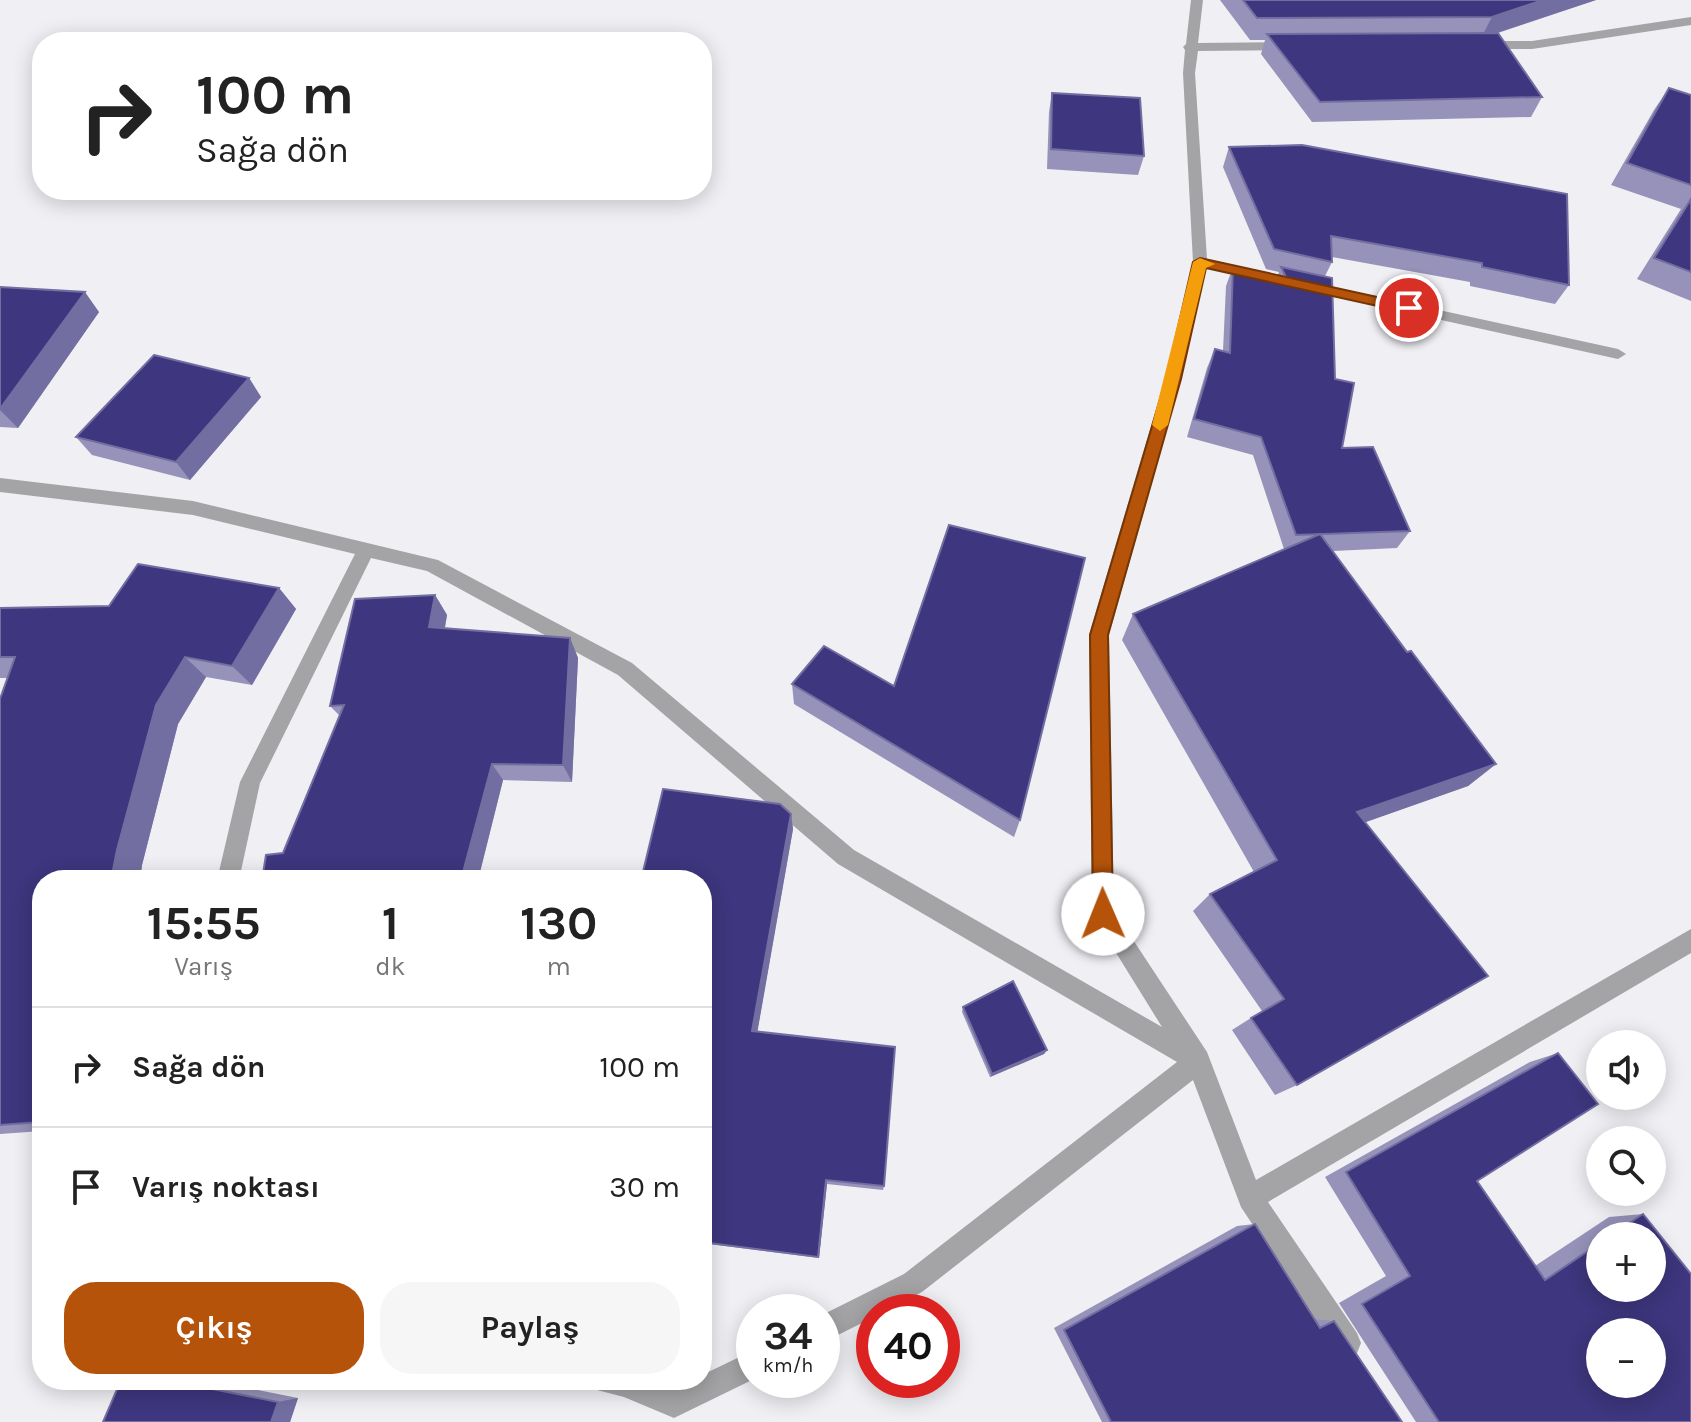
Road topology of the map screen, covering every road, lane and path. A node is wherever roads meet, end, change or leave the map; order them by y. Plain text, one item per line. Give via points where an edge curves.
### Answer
1 (1197, 0) edge
2 (1691, 21) edge
3 (1469, 45) edge
4 (1298, 46) edge
5 (1189, 47) junction
6 (1200, 262) junction
7 (1618, 354) dead end
8 (0, 485) edge
9 (366, 549) junction
10 (230, 870) edge
11 (1691, 940) edge
12 (1198, 1061) junction
13 (1250, 1198) junction
14 (840, 1320) edge
15 (1356, 1356) edge
16 (736, 1375) edge
17 (636, 1390) edge
18 (712, 1390) edge
19 (712, 1390) edge
20 (674, 1413) edge

1 - 5 street
2 - 3 street via 1532,45
4 - 5 street
5 - 6 street
6 - 7 street
6 - 12 street via 1173,379 1099,635 1103,914
8 - 9 street via 193,508
9 - 10 street via 250,782
9 - 12 street via 432,565 625,669 846,857
11 - 13 street
12 - 13 street
12 - 14 street via 913,1283
13 - 15 street
16 - 18 street
17 - 20 street
19 - 20 street

